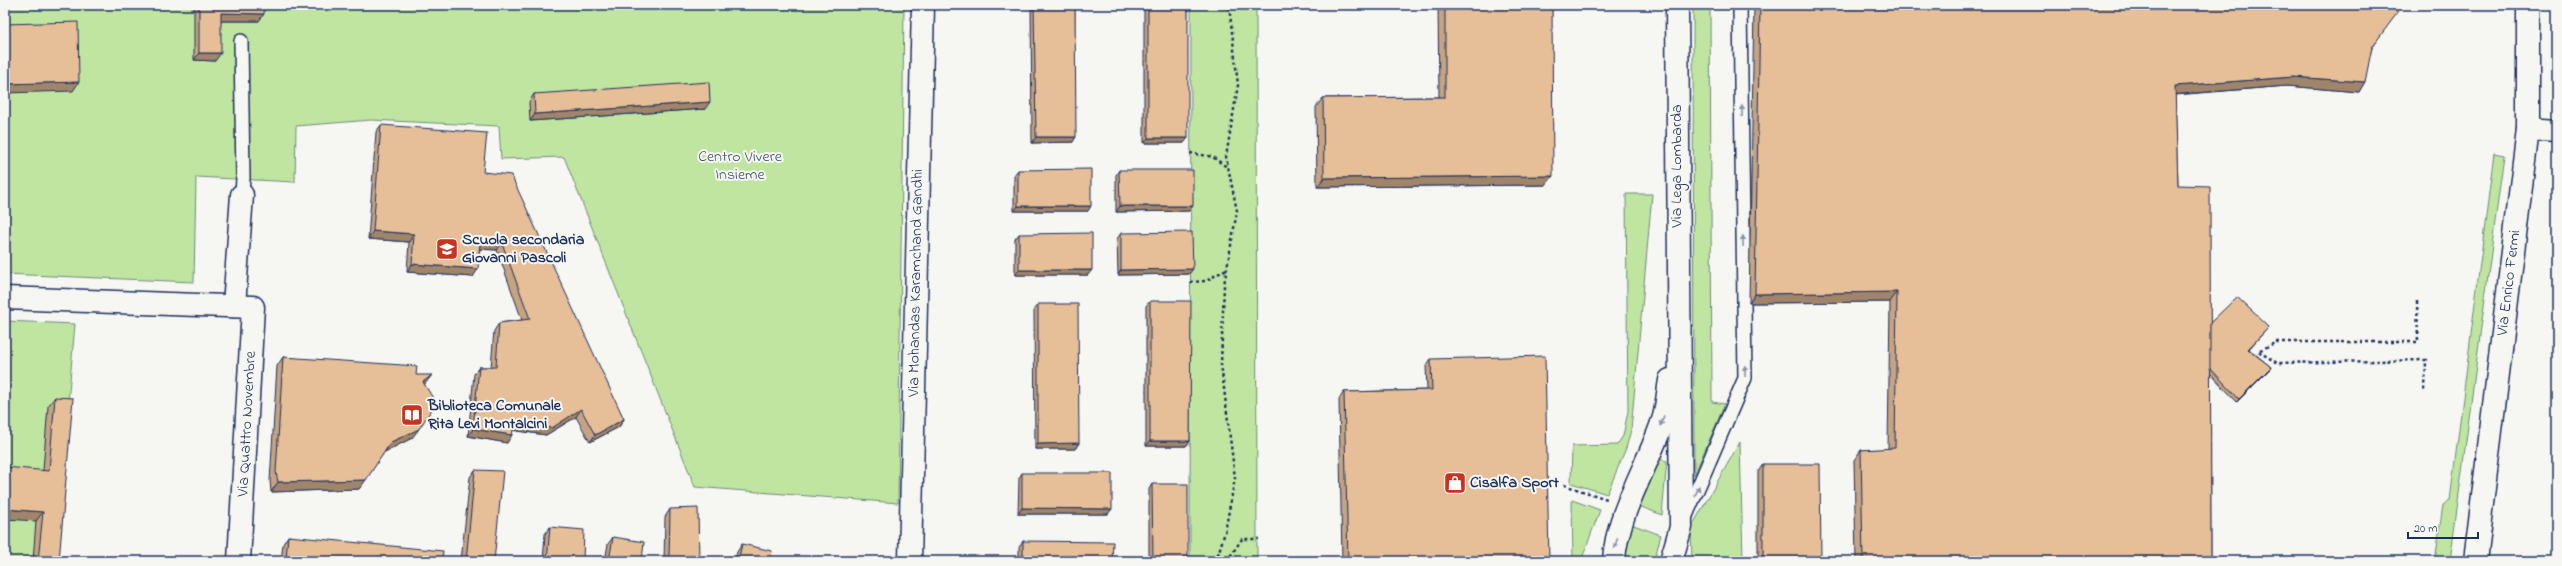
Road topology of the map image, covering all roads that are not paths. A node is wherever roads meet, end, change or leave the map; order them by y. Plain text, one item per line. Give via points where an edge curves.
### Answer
1 (923, 5) edge
2 (1677, 5) edge
3 (1740, 5) edge
4 (2528, 5) edge
5 (241, 41) dead end
6 (2528, 129) junction
7 (2557, 131) edge
8 (242, 194) joint
9 (5, 298) edge
10 (234, 306) junction
11 (1678, 328) junction
12 (1681, 526) junction
13 (1674, 559) edge
14 (239, 561) edge
15 (910, 561) edge
16 (1614, 561) edge
17 (2475, 561) edge

1 - 15 street, Via Mohandas Karamchand Gandhi
2 - 11 street, Via Lega Lombarda
12 -> 3 lane via 1745,378
4 - 6 street, Via Enrico Fermi
5 - 8 lane
6 - 7 street
6 - 17 street, Via Enrico Fermi
8 - 10 street
9 - 10 street, Via Quattro Novembre
10 - 14 street, Via Quattro Novembre via 253,307
11 - 12 street, Via Lega Lombarda
11 -> 16 street, Via Lega Lombarda via 1664,416 1628,506 1614,547
12 - 13 street, Via Lega Lombarda

